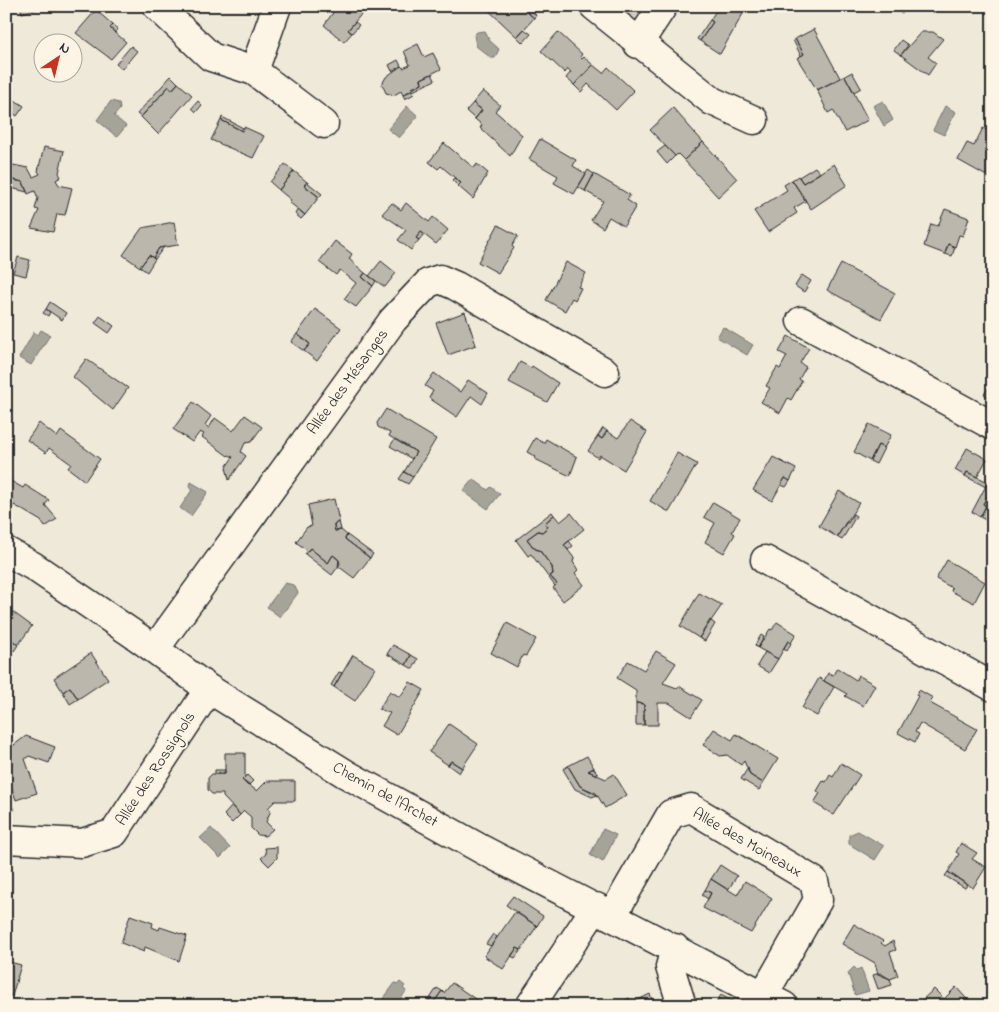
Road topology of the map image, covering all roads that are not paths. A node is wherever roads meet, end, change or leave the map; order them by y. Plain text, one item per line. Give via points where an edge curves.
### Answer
1 (157, 6) edge
2 (277, 6) edge
3 (594, 6) edge
4 (663, 6) edge
5 (638, 44) junction
6 (254, 71) junction
7 (754, 120) dead end
8 (324, 124) dead end
9 (800, 322) dead end
10 (605, 372) dead end
11 (993, 426) edge
12 (6, 551) edge
13 (765, 560) dead end
14 (155, 649) junction
15 (993, 687) edge
16 (209, 689) junction
17 (6, 839) edge
18 (604, 911) junction
19 (675, 948) junction
20 (774, 1000) edge
21 (530, 1006) edge
22 (682, 1006) edge

1 - 6 street via 211,57
2 - 6 street
3 - 5 street
4 - 5 street
5 - 7 street via 712,101
6 - 8 street
9 - 11 street
10 - 14 street, Allée des Mésanges via 456,286 440,279 428,283 394,320
12 - 14 street, Chemin de l'Archet
13 - 15 street
14 - 16 street, Chemin de l'Archet
16 - 17 street, Allée des Rossignols via 114,832 82,843
16 - 18 street, Chemin de l'Archet via 346,774 482,850
18 - 19 street, Chemin de l'Archet
18 - 20 street, Allée des Moineaux via 671,814 691,808 814,881 818,900
18 - 21 street, Allée des Moineaux
19 - 20 street, Chemin de l'Archet
19 - 22 street via 670,967

